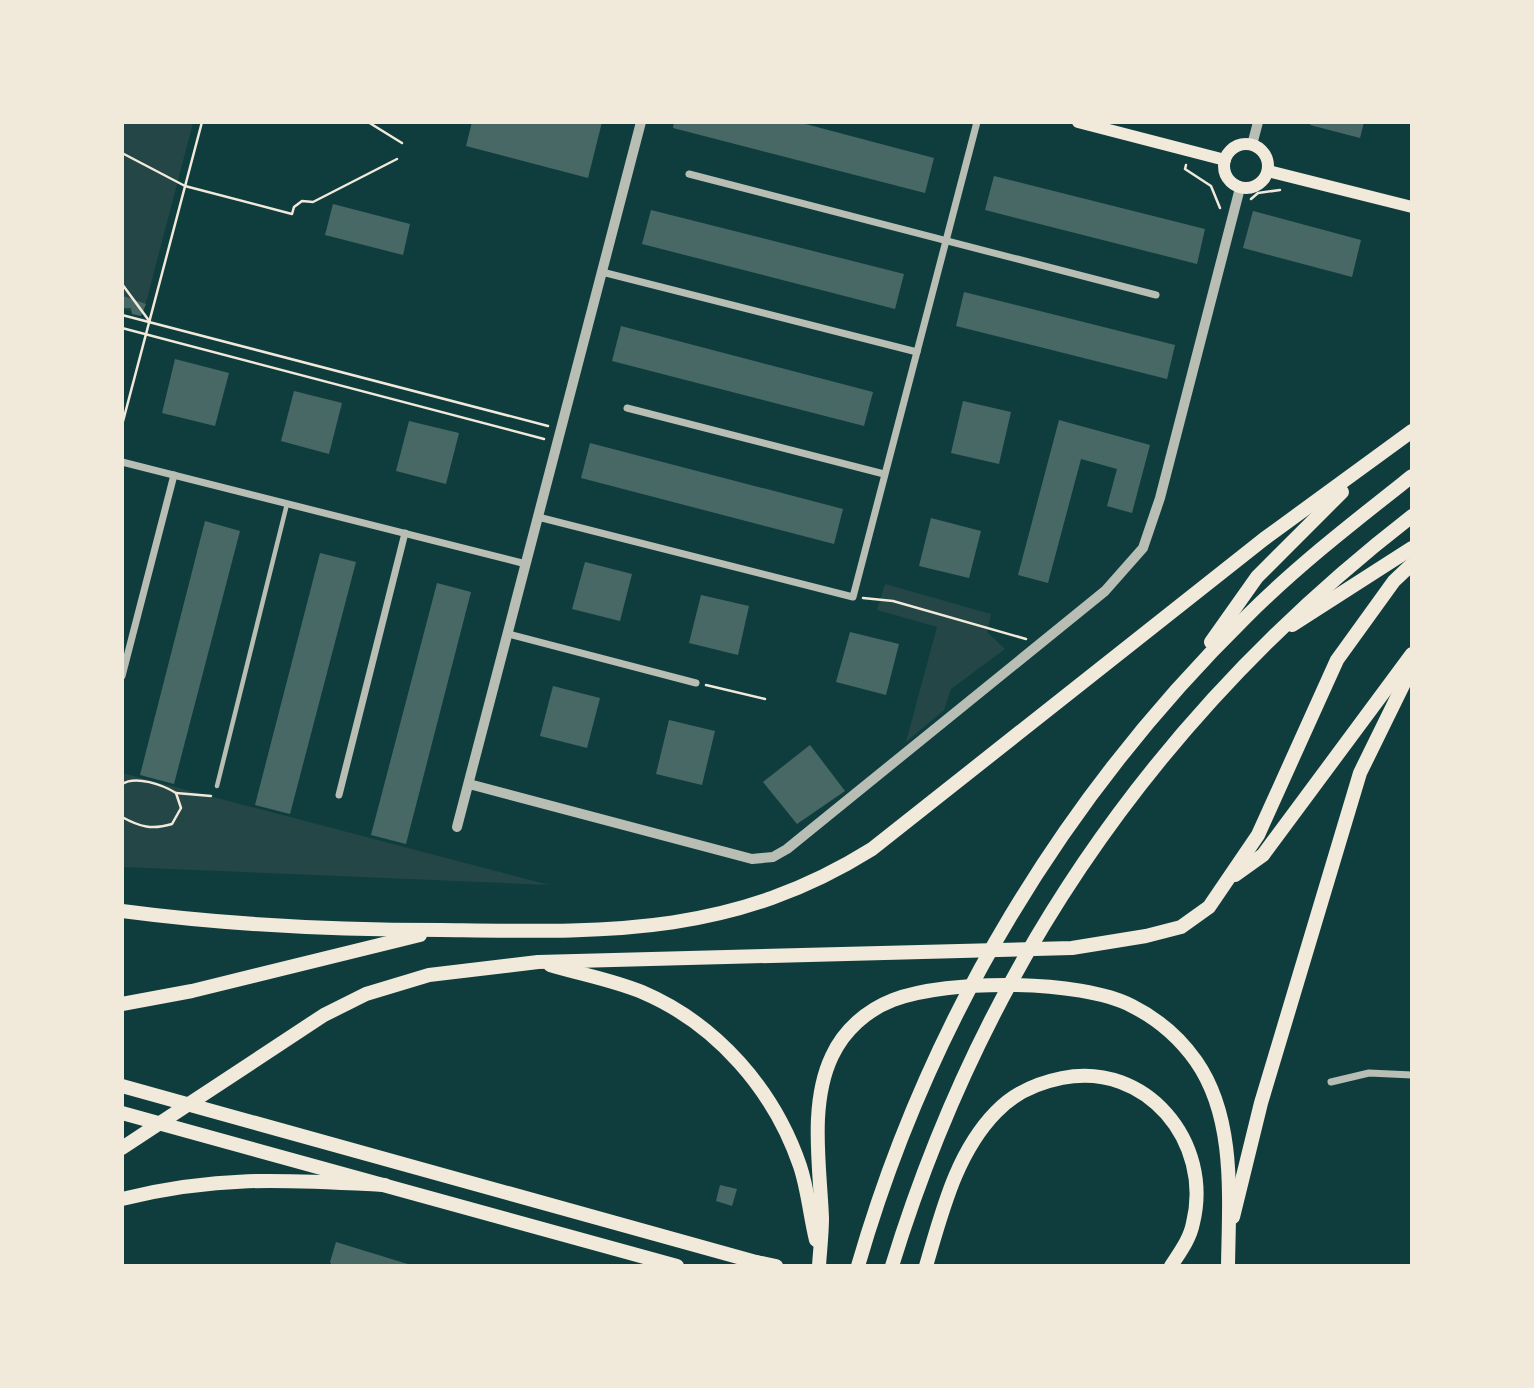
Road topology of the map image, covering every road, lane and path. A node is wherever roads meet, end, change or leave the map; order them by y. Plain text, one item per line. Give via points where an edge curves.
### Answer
1 (202, 122) edge
2 (368, 122) edge
3 (641, 122) edge
4 (977, 122) edge
5 (1078, 122) edge
6 (1258, 122) edge
7 (402, 143) dead end
8 (1252, 145) junction
9 (122, 153) edge
10 (397, 159) dead end
11 (1225, 160) junction
12 (1268, 171) junction
13 (689, 174) dead end
14 (185, 186) junction
15 (1240, 188) junction
16 (1412, 207) edge
17 (946, 242) junction
18 (602, 272) junction
19 (122, 284) edge
20 (1156, 295) dead end
21 (122, 314) edge
22 (150, 322) junction
23 (122, 328) edge
24 (146, 334) junction
25 (917, 352) junction
26 (627, 408) dead end
27 (122, 425) edge
28 (548, 426) dead end
29 (1412, 430) edge
30 (549, 440) dead end
31 (122, 461) edge
32 (1372, 461) junction
33 (884, 474) junction
34 (174, 475) junction
35 (1412, 476) edge
36 (287, 503) junction
37 (1412, 516) edge
38 (538, 517) junction
39 (405, 533) junction
40 (1412, 548) edge
41 (526, 564) junction
42 (1412, 564) edge
43 (853, 597) junction
44 (508, 634) junction
45 (1264, 643) junction
46 (1042, 644) junction
47 (1412, 654) edge
48 (1412, 667) edge
49 (122, 676) edge
50 (696, 683) joint
51 (1182, 683) junction
52 (765, 699) dead end
53 (122, 784) edge
54 (469, 784) junction
55 (216, 786) joint
56 (176, 793) junction
57 (339, 795) dead end
58 (122, 817) edge
59 (457, 827) dead end
60 (1226, 883) junction
61 (122, 911) edge
62 (438, 930) junction
63 (538, 962) junction
64 (122, 1004) edge
65 (1412, 1075) edge
66 (1331, 1082) dead end
67 (122, 1086) edge
68 (122, 1113) edge
69 (122, 1148) edge
70 (385, 1185) junction
71 (122, 1199) edge
72 (1228, 1235) junction
73 (819, 1258) edge
74 (762, 1264) edge
75 (677, 1265) edge
76 (776, 1265) edge
77 (859, 1265) edge
78 (892, 1265) edge
79 (926, 1265) edge
80 (1171, 1265) edge
81 (1228, 1265) edge

1 - 14 path
2 - 7 path
3 - 18 street
4 - 17 street
5 - 11 main road
6 - 8 street
8 - 11 main road via 1238,146
8 - 12 main road via 1265,155
9 - 14 path
10 - 14 path via 313,202 302,201 292,214
11 - 15 main road via 1226,177
12 - 15 main road via 1260,183
12 - 16 main road
13 - 17 street
14 - 22 path
15 - 46 street via 1149,535 1118,578
17 - 20 street
17 - 25 street
18 - 25 street
18 - 38 street
19 - 22 path
21 - 22 path
22 - 24 path
22 - 28 path
23 - 24 path
24 - 27 path
24 - 30 path
25 - 33 street
26 - 33 street
29 - 32 highway
31 - 34 street
32 - 51 highway via 1257,577
32 - 62 highway via 1265,538 925,810 825,876 756,906 667,925
33 - 43 street
34 - 36 street
34 - 49 street
35 - 51 highway via 1273,590
36 - 39 street
36 - 55 lane
37 - 45 highway
38 - 41 street
38 - 43 street
39 - 41 street
39 - 57 street
40 - 45 highway
41 - 44 street
42 - 60 highway via 1394,581 1337,660 1258,835
43 - 46 path via 892,601
44 - 50 street
44 - 54 street
45 - 78 highway via 1139,783 1055,901 981,1035 926,1160
46 - 54 street via 773,857 752,859
47 - 60 highway via 1263,855
48 - 72 highway via 1360,773 1261,1103
50 - 52 path
51 - 77 highway via 1114,764 1018,903 944,1038 903,1132
53 - 56 path via 134,779
54 - 59 street
55 - 56 path via 214,796
56 - 58 path via 181,808 172,824 142,827
60 - 63 highway via 1209,907 1181,927 1072,948
61 - 62 highway via 250,925
62 - 64 highway
63 - 69 highway via 429,975 335,1009
63 - 73 highway via 641,992 686,1016 743,1066 776,1114 795,1154
65 - 66 street via 1369,1073
67 - 74 highway
68 - 70 highway
70 - 71 highway via 243,1179
70 - 75 highway
72 - 73 highway via 1221,1114 1213,1089 1179,1039 1131,1005 1103,995 962,987 915,993 871,1011 855,1024 832,1057 823,1090
72 - 81 highway
74 - 76 highway
79 - 80 highway via 955,1178 979,1132 1009,1100 1047,1081 1073,1076 1121,1081 1147,1094 1169,1114 1186,1140 1198,1194 1193,1225

